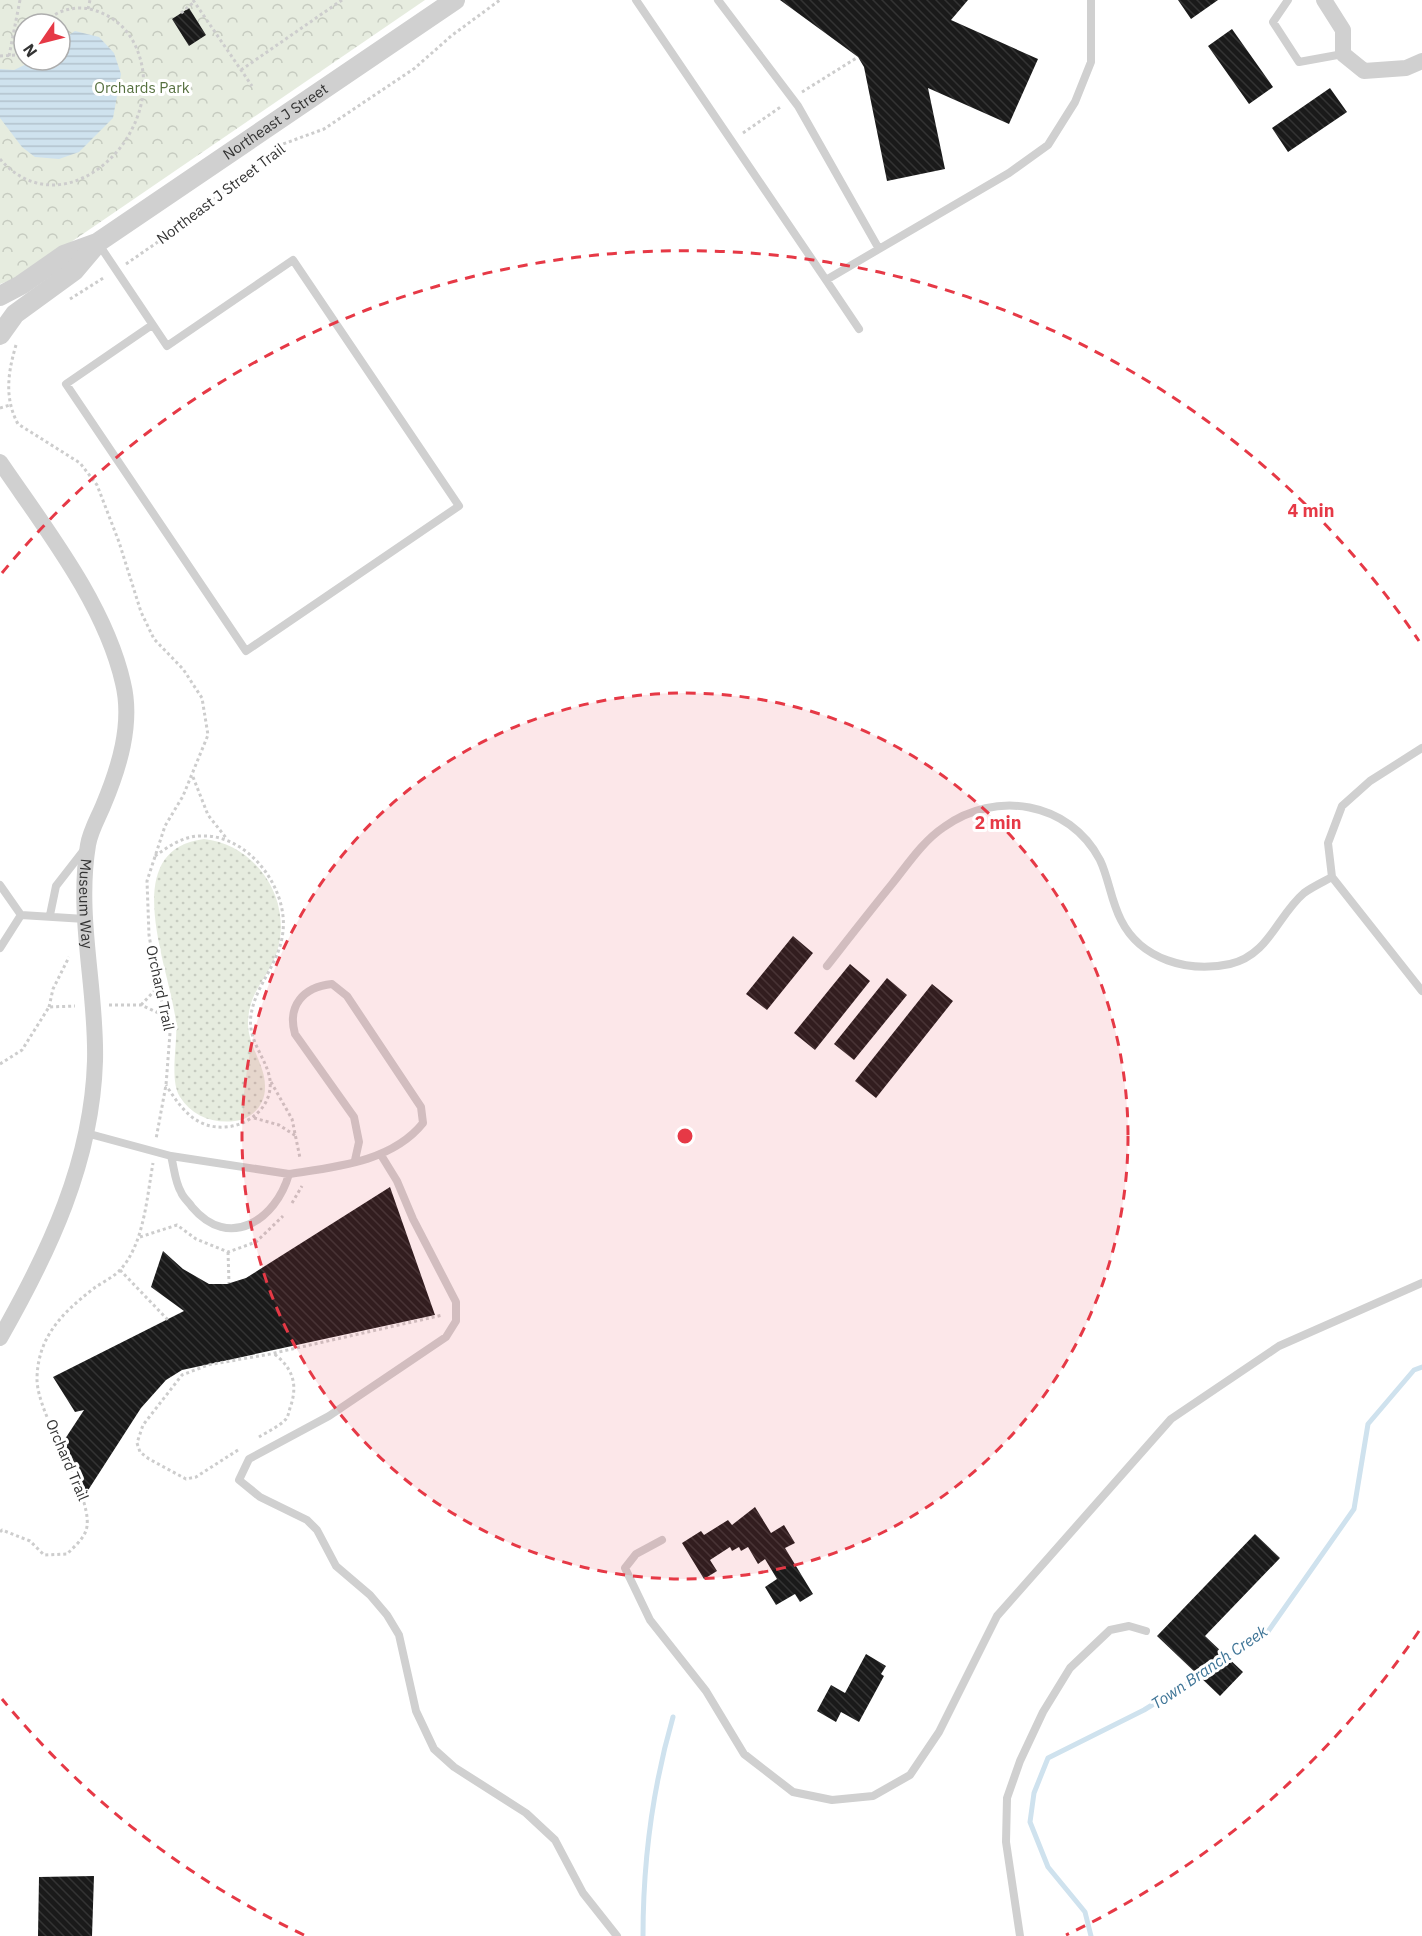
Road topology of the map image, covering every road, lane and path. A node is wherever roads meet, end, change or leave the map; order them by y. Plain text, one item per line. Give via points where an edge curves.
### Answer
1 (20, 0) edge
2 (90, 0) edge
3 (342, 0) edge
4 (454, 0) edge
5 (500, 0) edge
6 (637, 0) edge
7 (718, 0) edge
8 (1091, 0) edge
9 (1288, 0) edge
10 (1324, 0) edge
11 (194, 1) edge
12 (88, 9) junction
13 (62, 12) edge
14 (181, 14) dead end
15 (1343, 54) junction
16 (9, 56) junction
17 (12, 56) edge
18 (0, 57) edge
19 (858, 57) dead end
20 (1422, 61) edge
21 (241, 70) junction
22 (252, 86) dead end
23 (793, 98) junction
24 (732, 141) junction
25 (0, 159) edge
26 (97, 243) junction
27 (879, 249) junction
28 (116, 270) junction
29 (826, 280) junction
30 (0, 296) edge
31 (66, 302) dead end
32 (152, 325) junction
33 (859, 329) dead end
34 (8, 340) edge
35 (10, 405) junction
36 (0, 408) edge
37 (1, 460) edge
38 (1422, 748) edge
39 (193, 775) junction
40 (229, 842) junction
41 (88, 843) junction
42 (153, 857) junction
43 (1332, 877) junction
44 (0, 885) edge
45 (21, 915) junction
46 (50, 915) junction
47 (85, 919) junction
48 (0, 948) edge
49 (70, 952) dead end
50 (827, 966) dead end
51 (158, 987) junction
52 (1422, 991) edge
53 (141, 1005) dead end
54 (49, 1007) dead end
55 (270, 1080) junction
56 (166, 1085) junction
57 (254, 1118) junction
58 (86, 1133) junction
59 (297, 1137) junction
60 (155, 1151) junction
61 (381, 1155) junction
62 (171, 1156) junction
63 (355, 1160) junction
64 (302, 1172) junction
65 (288, 1174) junction
66 (291, 1206) dead end
67 (285, 1213) dead end
68 (139, 1237) junction
69 (228, 1252) junction
70 (120, 1270) junction
71 (229, 1283) dead end
72 (1422, 1283) edge
73 (456, 1312) junction
74 (168, 1320) dead end
75 (0, 1338) edge
76 (273, 1353) junction
77 (256, 1439) dead end
78 (246, 1445) dead end
79 (0, 1532) edge
80 (662, 1540) dead end
81 (1146, 1631) dead end
82 (617, 1936) edge
83 (1020, 1936) edge

1 - 16 path
2 - 12 path
3 - 21 path
4 - 26 street, Northeast J Street
5 - 28 path, Northeast J Street Trail via 415,68 324,129 283,144 178,228
6 - 24 lane
7 - 23 lane
8 - 27 lane via 1091,62 1075,102 1048,145
9 - 15 lane via 1273,22 1299,62
10 - 15 street via 1343,30
11 - 14 path
11 - 21 path
12 - 13 path via 68,8
12 - 25 path via 119,23 131,37 142,61 146,85 142,105 124,144 112,159 92,173 58,185 22,178
15 - 20 street via 1364,71 1406,68
16 - 17 path
16 - 18 path
19 - 23 path
21 - 22 path
23 - 24 path
23 - 27 lane
24 - 29 lane
26 - 28 lane
26 - 30 street, Northeast J Street via 64,255
26 - 34 street, Northeast J Street via 74,271 15,314
27 - 29 lane
28 - 31 path, Northeast J Street Trail
28 - 32 lane
29 - 33 lane
32 - 32 lane via 167,346 293,260 459,506 246,651 66,384
34 - 35 path
35 - 36 path
35 - 39 path, Orchard Trail via 18,423 80,463 97,485 154,639 183,669 202,698 208,735
37 - 41 street, Museum Way via 96,612 115,652 124,685 127,719 121,754
38 - 43 lane via 1370,781 1342,806 1328,843
39 - 40 path via 208,815
39 - 42 path, Orchard Trail
40 - 42 path via 220,837 186,838
40 - 55 path via 261,865 283,910 281,952 255,997 250,1018 252,1037
41 - 46 lane via 56,886
41 - 47 street, Museum Way
42 - 51 path, Orchard Trail via 147,881 149,935
43 - 50 lane via 1304,894 1255,953 1232,963 1189,967 1168,962 1133,936 1121,920 1099,860 1070,825 1026,805 1001,804 968,813 943,827 920,847
43 - 52 lane
44 - 45 lane
45 - 46 lane
45 - 48 lane
46 - 47 lane
47 - 58 street, Museum Way via 95,1060
49 - 54 path
51 - 53 path
51 - 56 path, Orchard Trail via 171,1033
55 - 57 path via 267,1097
55 - 59 path via 292,1119
56 - 57 path via 184,1112 198,1122 215,1128
56 - 60 path, Orchard Trail
57 - 59 path via 279,1125
58 - 60 lane
58 - 75 street, Museum Way via 66,1205
59 - 64 path
60 - 62 lane
60 - 68 path, Orchard Trail
61 - 63 lane
61 - 63 lane via 410,1139 423,1123 422,1107 347,996 332,984 317,986 297,1002 290,1018 295,1034 354,1117 359,1142
61 - 73 lane via 456,1302
62 - 65 lane
62 - 65 lane via 181,1193 201,1218 216,1226 236,1229 256,1223 284,1191
63 - 64 lane
64 - 65 lane
64 - 66 path via 302,1190
67 - 69 path via 256,1242
68 - 69 path via 177,1225 196,1239
68 - 70 path, Orchard Trail
69 - 71 path
70 - 74 path
70 - 79 path, Orchard Trail via 54,1322 42,1349 37,1380 43,1404 87,1509 86,1532 67,1554 44,1555 30,1540
72 - 80 lane via 1280,1346 1171,1419 997,1617 939,1732 910,1774 873,1796 832,1800 794,1792 744,1754 706,1691 650,1620 624,1568 636,1554
73 - 76 path
73 - 82 lane via 456,1321 446,1337 329,1416 249,1459 239,1480 260,1497 307,1520 317,1530 336,1566 370,1595 399,1635 416,1711 434,1749 454,1767 526,1813 555,1840 583,1893
76 - 77 path via 290,1371 294,1382 292,1400 286,1420
76 - 78 path via 207,1365 182,1375 143,1425 137,1443 149,1459 191,1479
81 - 83 lane via 1129,1626 1110,1630 1070,1668 1020,1761 1008,1798 1006,1842

